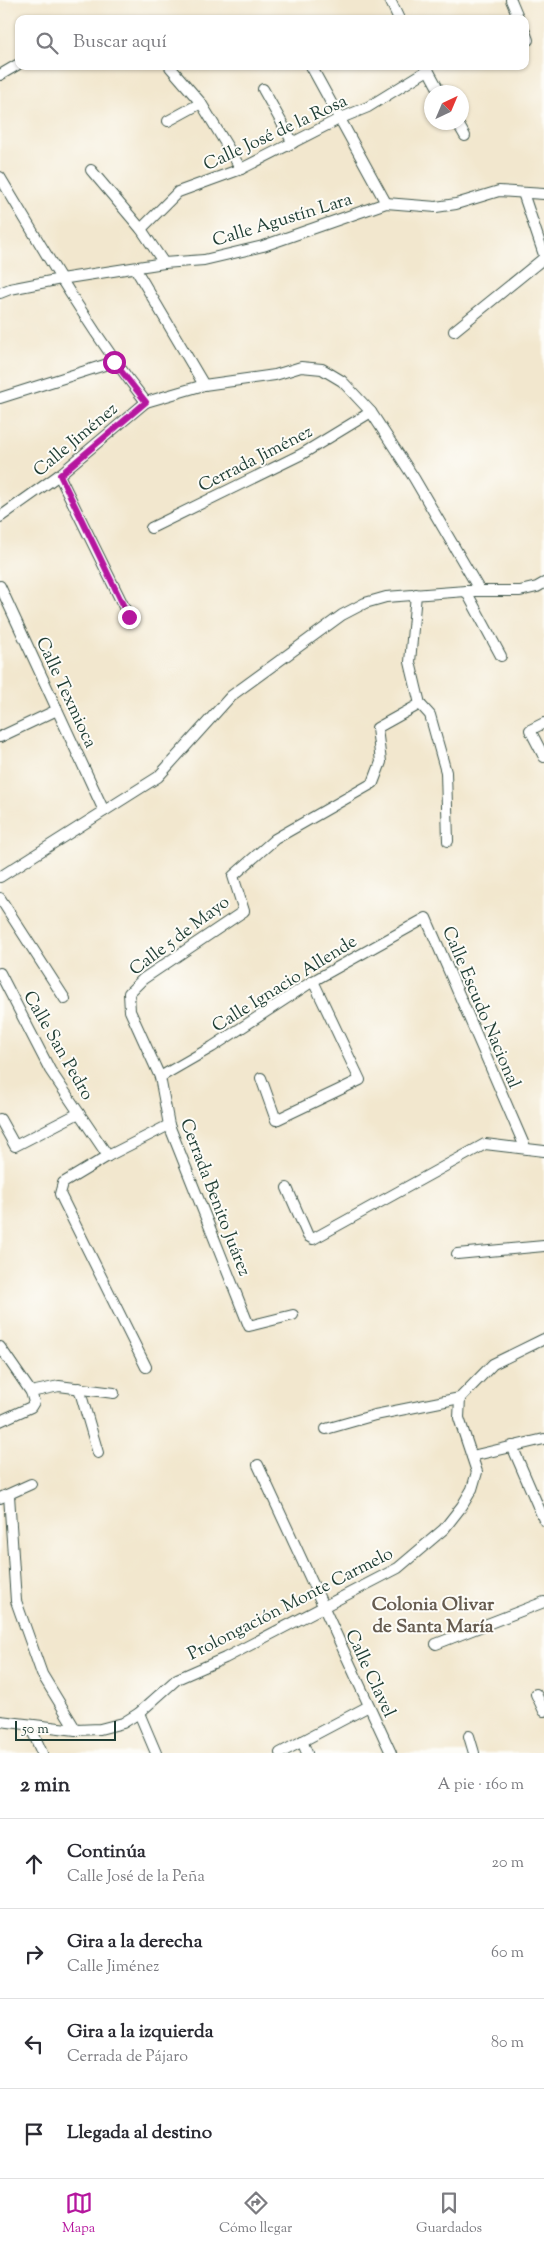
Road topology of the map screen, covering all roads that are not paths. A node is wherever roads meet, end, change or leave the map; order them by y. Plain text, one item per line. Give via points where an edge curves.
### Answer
1 (390, 0) edge
2 (511, 0) edge
3 (398, 15) edge
4 (517, 15) edge
5 (15, 65) edge
6 (173, 70) edge
7 (313, 70) edge
8 (424, 70) edge
9 (428, 70) edge
10 (0, 75) edge
11 (436, 85) edge
12 (263, 89) dead end
13 (202, 102) junction
14 (341, 118) junction
15 (168, 121) dead end
16 (462, 130) edge
17 (465, 136) dead end
18 (293, 143) junction
19 (241, 169) junction
20 (91, 170) dead end
21 (0, 177) edge
22 (523, 193) junction
23 (544, 194) edge
24 (386, 203) junction
25 (141, 229) junction
26 (544, 257) edge
27 (164, 263) junction
28 (135, 268) junction
29 (61, 279) junction
30 (0, 293) edge
31 (454, 331) dead end
32 (114, 362) junction
33 (204, 385) junction
34 (0, 398) edge
35 (146, 402) junction
36 (370, 412) junction
37 (60, 475) junction
38 (0, 517) edge
39 (151, 528) dead end
40 (544, 583) edge
41 (0, 586) edge
42 (466, 591) junction
43 (480, 591) junction
44 (416, 594) junction
45 (129, 617) dead end
46 (501, 656) dead end
47 (420, 704) junction
48 (57, 710) junction
49 (544, 723) edge
50 (0, 737) edge
51 (544, 757) edge
52 (104, 811) junction
53 (448, 841) dead end
54 (0, 877) edge
55 (0, 898) edge
56 (426, 918) joint
57 (0, 973) edge
58 (313, 981) junction
59 (66, 999) dead end
60 (160, 1077) junction
61 (261, 1078) dead end
62 (79, 1113) junction
63 (0, 1120) edge
64 (169, 1125) junction
65 (524, 1147) junction
66 (544, 1151) edge
67 (108, 1156) junction
68 (287, 1188) dead end
69 (544, 1246) edge
70 (457, 1254) dead end
71 (293, 1314) dead end
72 (544, 1340) edge
73 (0, 1347) edge
74 (146, 1366) dead end
75 (79, 1388) junction
76 (31, 1392) junction
77 (114, 1393) dead end
78 (460, 1398) junction
79 (0, 1421) edge
80 (326, 1429) dead end
81 (544, 1439) edge
82 (512, 1446) junction
83 (98, 1453) dead end
84 (472, 1456) junction
85 (258, 1465) dead end
86 (31, 1484) dead end
87 (5, 1497) edge
88 (544, 1520) edge
89 (544, 1602) edge
90 (322, 1606) junction
91 (436, 1644) dead end
92 (536, 1694) dead end
93 (369, 1706) junction
94 (544, 1711) edge
95 (139, 1713) junction
96 (0, 1721) edge
97 (30, 1726) junction
98 (76, 1730) junction
99 (469, 1736) dead end
100 (302, 1741) junction
101 (42, 1753) edge
102 (156, 1753) edge
103 (280, 1753) edge
104 (307, 1753) edge
105 (391, 1753) edge
106 (474, 1753) edge

1 - 3 street
2 - 4 street
5 - 10 street
6 - 13 street
7 - 14 street
8 - 14 street, Calle José de la Rosa via 368,107
9 - 11 street
12 - 18 street
13 - 15 street
13 - 19 street
14 - 18 street, Calle José de la Rosa
14 - 24 street
16 - 17 street
18 - 19 street, Calle José de la Rosa
19 - 25 street, Calle José de la Rosa via 178,192
20 - 25 street
21 - 29 street
22 - 23 street, Calle Agustín Lara
22 - 24 street, Calle Agustín Lara via 500,191 436,207
22 - 26 street
24 - 27 street, Calle Agustín Lara via 263,246 204,260
25 - 27 street
26 - 31 street
27 - 28 street, Calle Agustín Lara
28 - 29 street, Calle Agustín Lara
28 - 33 street
29 - 30 street, Calle Agustín Lara
29 - 32 street
32 - 34 street
32 - 35 street
33 - 35 street
33 - 36 street via 275,375 301,367 322,369 342,381
35 - 37 street, Calle Jiménez
36 - 39 street, Cerrada Jiménez via 302,454
36 - 43 street via 414,478
37 - 38 street, Calle Jiménez
37 - 45 street
40 - 43 street via 520,591
41 - 48 street, Calle Texmioca
42 - 43 street
42 - 44 street
42 - 46 street
44 - 47 street via 410,662
44 - 52 street via 386,597 342,615 231,696 158,777
47 - 53 street via 430,715 446,772
47 - 60 street, Calle 5 de Mayo via 377,728 381,762 374,784 275,839 233,876 244,911 144,979 129,993 130,1011
48 - 50 street
48 - 52 street, Calle Texmioca
49 - 51 street via 530,730
52 - 54 street
55 - 59 street
56 - 58 street, Calle Ignacio Allende
56 - 65 street, Calle Escudo Nacional
57 - 62 street, Calle San Pedro via 50,1070
58 - 60 street, Calle Ignacio Allende
58 - 61 street via 360,1080 276,1120
60 - 64 street, Cerrada Benito Juárez
62 - 63 street via 15,1146
62 - 67 street, Calle San Pedro
64 - 67 street
64 - 71 street, Cerrada Benito Juárez via 249,1326
65 - 66 street
65 - 68 street via 485,1144 313,1239 308,1236
67 - 74 street via 63,1183 60,1194
69 - 70 street
72 - 78 street via 493,1364
73 - 76 street
75 - 76 street via 59,1386
75 - 77 street
75 - 83 street
76 - 79 street via 34,1402 31,1406
78 - 80 street
78 - 84 street, Prolongación Monte Carmelo via 459,1418
81 - 82 street
82 - 84 street
82 - 88 street
84 - 90 street, Prolongación Monte Carmelo via 477,1472 472,1489 444,1529 398,1568
85 - 90 street, Calle Clavel
86 - 87 street
87 - 98 street via 16,1601 42,1674
89 - 91 street
90 - 93 street, Calle Clavel
90 - 95 street, Prolongación Monte Carmelo via 225,1658 176,1679
92 - 94 street
93 - 100 street
93 - 105 street, Calle Clavel
95 - 98 street, Prolongación Monte Carmelo via 108,1727
95 - 102 street
96 - 97 street, Prolongación Monte Carmelo
97 - 98 street, Prolongación Monte Carmelo
97 - 101 street
99 - 106 street
100 - 103 street
100 - 104 street

